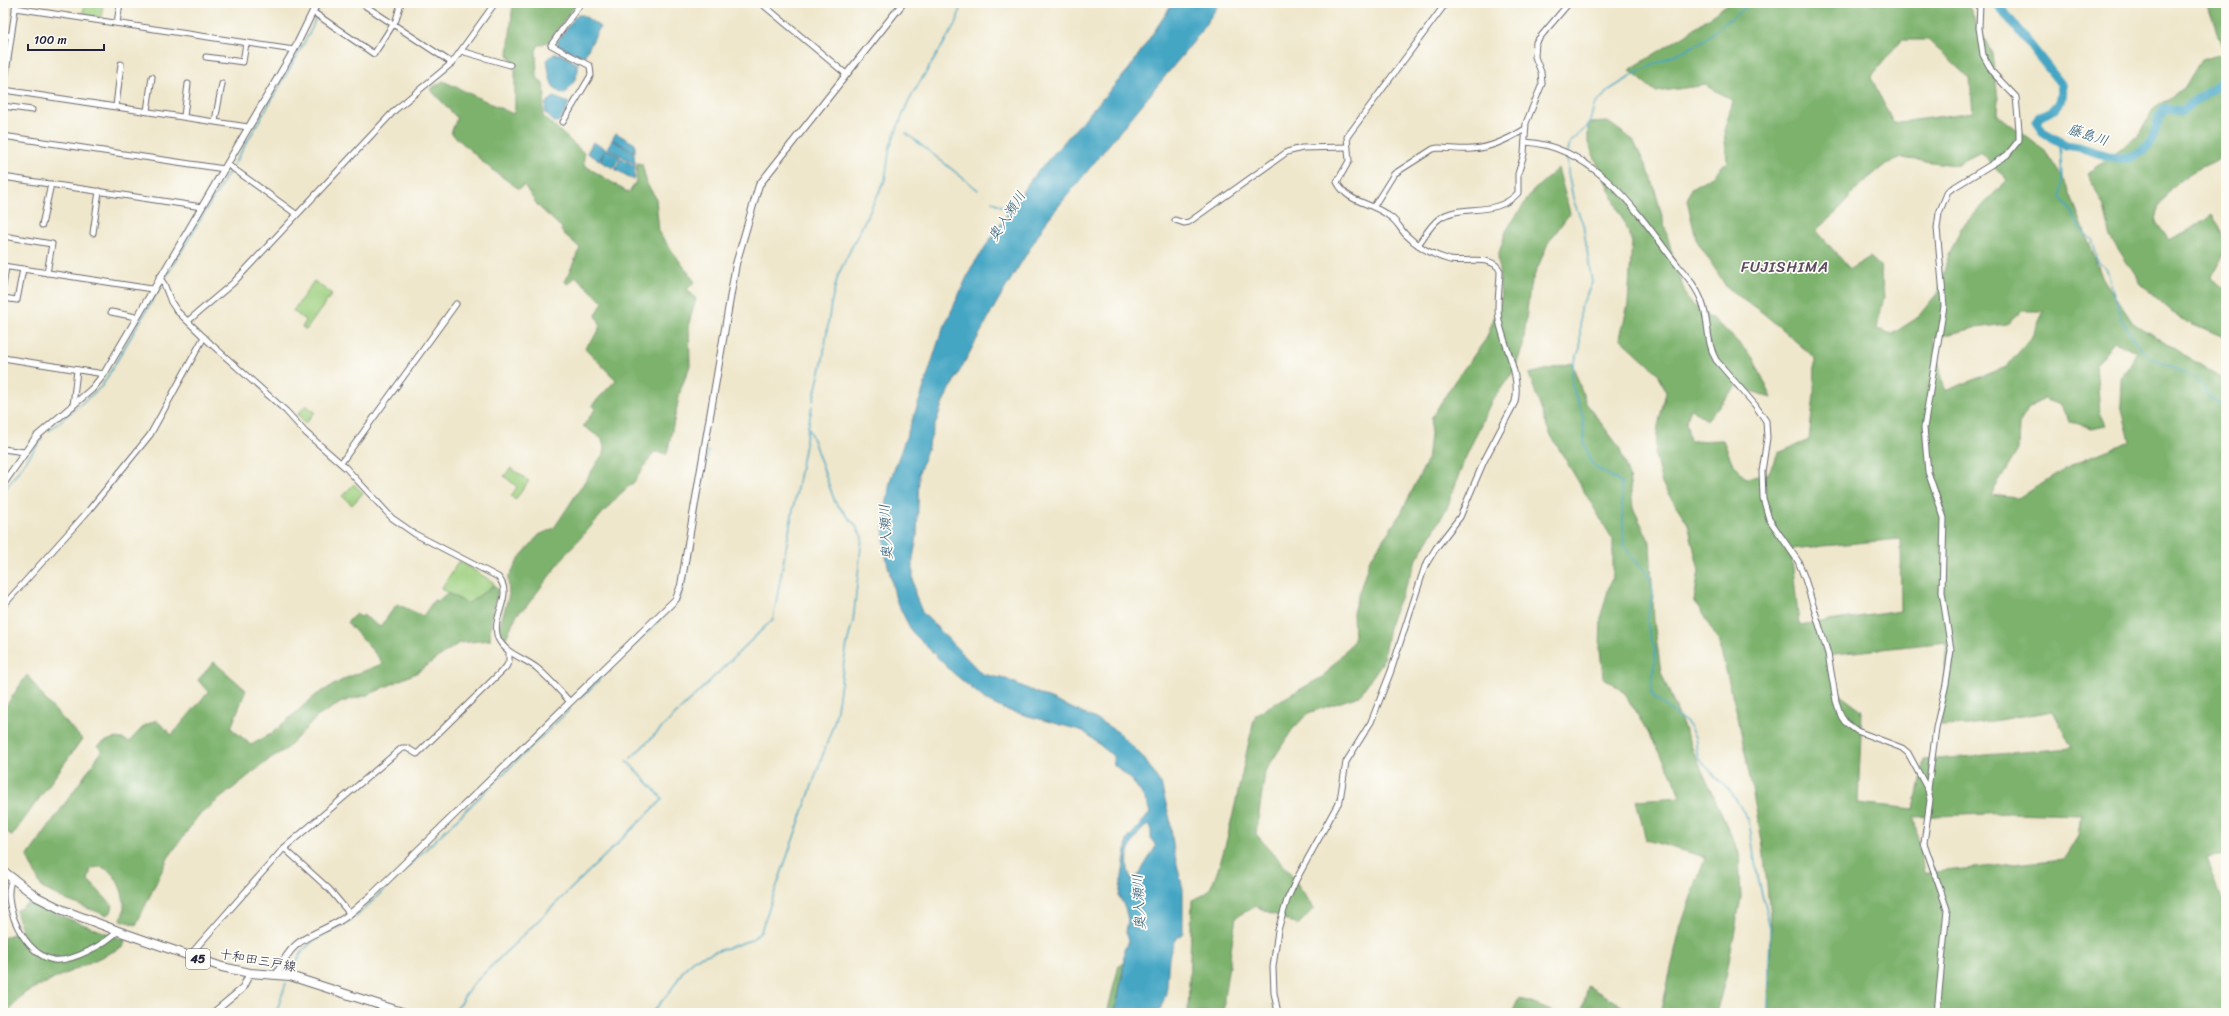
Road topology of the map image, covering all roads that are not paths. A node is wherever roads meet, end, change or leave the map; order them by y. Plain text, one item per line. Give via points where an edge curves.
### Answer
1 (120, 3) edge
2 (317, 3) edge
3 (362, 3) edge
4 (401, 3) edge
5 (495, 3) edge
6 (581, 3) edge
7 (761, 3) edge
8 (903, 3) edge
9 (1446, 3) edge
10 (1569, 3) edge
11 (1980, 3) edge
12 (16, 5) edge
13 (316, 14) junction
14 (117, 23) junction
15 (394, 24) junction
16 (3, 34) edge
17 (11, 36) junction
18 (246, 43) junction
19 (294, 50) junction
20 (462, 51) junction
21 (206, 57) dead end
22 (452, 63) junction
23 (121, 64) dead end
24 (510, 65) dead end
25 (846, 74) junction
26 (152, 77) dead end
27 (188, 84) dead end
28 (222, 84) dead end
29 (3, 92) edge
30 (3, 106) edge
31 (116, 106) junction
32 (32, 110) dead end
33 (148, 111) junction
34 (184, 116) junction
35 (215, 121) junction
36 (563, 122) dead end
37 (248, 126) junction
38 (1525, 130) junction
39 (3, 136) edge
40 (1525, 142) junction
41 (1347, 147) junction
42 (229, 167) junction
43 (3, 177) edge
44 (50, 184) junction
45 (99, 191) junction
46 (1374, 206) junction
47 (202, 207) junction
48 (296, 214) junction
49 (1175, 220) dead end
50 (42, 225) dead end
51 (93, 233) dead end
52 (3, 236) edge
53 (1418, 245) junction
54 (5, 267) edge
55 (23, 269) junction
56 (47, 273) junction
57 (162, 280) junction
58 (3, 286) edge
59 (152, 289) junction
60 (3, 298) edge
61 (456, 304) dead end
62 (111, 312) dead end
63 (136, 317) junction
64 (188, 322) junction
65 (204, 337) junction
66 (3, 358) edge
67 (77, 370) junction
68 (104, 374) junction
69 (73, 406) junction
70 (3, 449) edge
71 (24, 452) junction
72 (341, 463) junction
73 (3, 484) edge
74 (3, 606) edge
75 (509, 652) junction
76 (570, 702) junction
77 (1928, 790) junction
78 (284, 848) junction
79 (3, 871) edge
80 (12, 879) junction
81 (350, 914) junction
82 (118, 931) junction
83 (189, 956) junction
84 (250, 973) junction
85 (277, 974) junction
86 (213, 1013) edge
87 (405, 1013) edge
88 (1278, 1013) edge
89 (1937, 1013) edge

1 - 14 street
2 - 13 street
3 - 15 street
4 - 15 street
5 - 20 street
6 - 36 street via 551,45 590,66 591,75
7 - 25 street
8 - 25 street
9 - 41 street via 1347,137
10 - 38 street via 1536,42 1535,57 1541,72 1542,84
11 - 77 street via 1980,46 1993,73 2016,97 2020,130 2018,140 2007,155 1948,191 1939,213 1937,228 1944,306 1924,428 1928,472 1944,518 1942,592 1951,650 1936,728
12 - 14 street
12 - 17 street
13 - 15 street via 374,54
13 - 19 street
14 - 18 street
15 - 22 street
16 - 17 street
17 - 29 street
18 - 19 street
18 - 21 street via 243,62
19 - 37 street
20 - 22 street
20 - 24 street
22 - 48 street via 395,110
23 - 31 street
25 - 76 street via 759,184 736,264 678,594 669,606
26 - 33 street
27 - 34 street
28 - 35 street
29 - 31 street
30 - 32 street
31 - 33 street
33 - 34 street
34 - 35 street
35 - 37 street
37 - 42 street
38 - 40 street
38 - 46 street via 1508,140 1484,148 1433,150 1394,174
39 - 42 street
40 - 53 street via 1518,174 1518,193 1512,200 1496,207 1449,214 1439,218
40 - 77 street via 1561,149 1612,184 1649,227 1697,291 1706,316 1708,340 1716,360 1766,421 1767,438 1762,472 1763,498 1769,519 1798,561 1806,579 1828,654 1841,716 1857,732 1902,748 1908,753
41 - 46 street via 1349,161 1337,182 1340,190 1350,197
41 - 49 street via 1302,148 1287,152 1189,222
42 - 47 street
42 - 48 street
43 - 44 street
44 - 45 street
44 - 50 street
45 - 47 street
45 - 51 street
46 - 53 street via 1391,217
47 - 57 street
48 - 64 street via 233,283
52 - 56 street via 52,244
53 - 88 street via 1428,252 1453,261 1494,262 1498,266 1499,320 1516,378 1517,392 1515,402 1484,460 1460,518 1425,566 1372,722 1346,762 1340,800 1287,900 1278,930 1273,967
54 - 55 street
54 - 58 street
55 - 56 street
55 - 60 street via 17,300
56 - 59 street
57 - 59 street
57 - 64 street via 171,302
59 - 63 street
61 - 72 street
62 - 63 street
63 - 68 street
64 - 65 street
65 - 72 street via 260,385 306,433
65 - 74 street via 150,435 94,505
66 - 67 street
67 - 68 street
67 - 69 street
68 - 69 street
69 - 71 street via 41,432
70 - 71 street
71 - 73 street
72 - 75 street via 399,524 490,571 503,582 504,596 495,623 498,638
75 - 76 street via 533,665
75 - 78 street via 506,667 417,754 402,748
76 - 81 street
77 - 89 street via 1930,800 1924,843 1947,909
78 - 81 street via 329,889
78 - 83 street
79 - 80 main road, 十和田三戸線 / 45
80 - 82 main road, 十和田三戸線 / 45 via 37,897 62,910
80 - 82 street via 7,894 14,923 32,947 48,958 60,960 87,952
81 - 85 street via 303,938 288,955
82 - 83 main road, 十和田三戸線 / 45
83 - 84 main road, 十和田三戸線 / 45
84 - 85 main road, 十和田三戸線 / 45
84 - 86 street via 242,989
85 - 87 main road, 十和田三戸線 / 45

